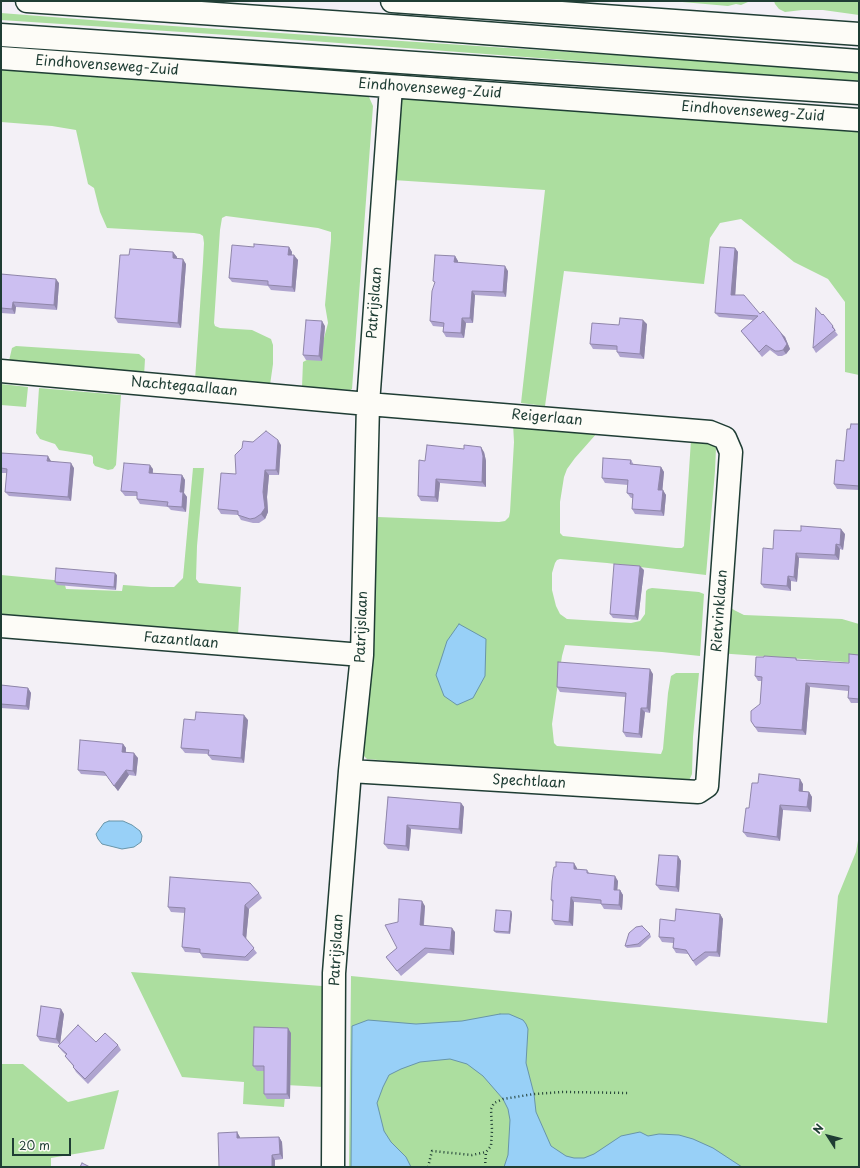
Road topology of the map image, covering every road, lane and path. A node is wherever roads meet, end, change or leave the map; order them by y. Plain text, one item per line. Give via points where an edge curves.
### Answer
1 (27, 1) edge
2 (392, 1) edge
3 (859, 34) edge
4 (1, 35) edge
5 (1, 58) edge
6 (859, 61) edge
7 (391, 87) junction
8 (859, 93) edge
9 (859, 120) edge
10 (1, 371) edge
11 (368, 404) junction
12 (725, 438) joint
13 (1, 626) edge
14 (362, 655) junction
15 (350, 771) junction
16 (707, 786) joint
17 (629, 1093) dead end
18 (486, 1152) junction
19 (333, 1167) edge
20 (428, 1167) edge
21 (485, 1167) edge

1 - 6 street
2 - 3 street
4 - 8 street, Eindhovenseweg-Zuid
5 - 7 street, Eindhovenseweg-Zuid
7 - 9 street, Eindhovenseweg-Zuid
7 - 11 street, Patrijslaan
10 - 11 street, Nachtegaallaan
11 - 12 street, Reigerlaan via 710,432
11 - 14 street, Patrijslaan
12 - 16 street, Rietvinklaan via 731,452
13 - 14 street, Fazantlaan
14 - 15 street, Patrijslaan
15 - 16 street, Spechtlaan via 698,792
15 - 19 street, Patrijslaan via 334,973
17 - 18 path via 534,1094 494,1103 491,1109 491,1146
18 - 20 path via 472,1156 432,1151
18 - 21 path

